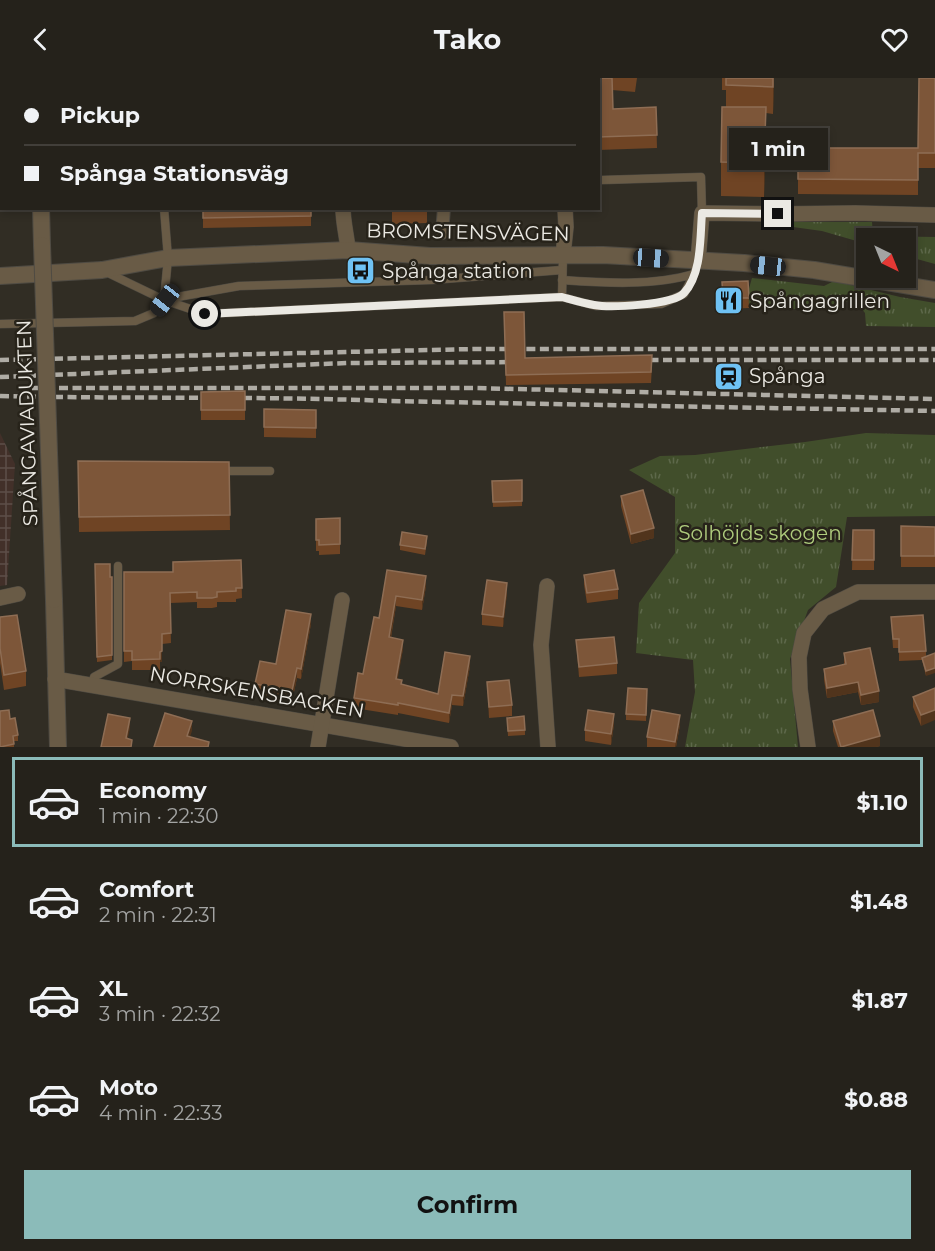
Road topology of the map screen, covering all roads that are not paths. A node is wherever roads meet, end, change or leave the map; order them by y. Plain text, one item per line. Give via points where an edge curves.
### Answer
1 (602, 180) dead end
2 (41, 210) edge
3 (164, 210) edge
4 (343, 210) edge
5 (444, 210) edge
6 (565, 210) edge
7 (702, 213) junction
8 (935, 215) edge
9 (442, 233) dead end
10 (348, 250) junction
11 (168, 258) junction
12 (562, 262) junction
13 (696, 267) junction
14 (102, 270) junction
15 (0, 276) edge
16 (562, 280) junction
17 (935, 290) edge
18 (562, 297) junction
19 (165, 300) junction
20 (0, 324) edge
21 (213, 471) edge
22 (270, 471) dead end
23 (118, 566) dead end
24 (547, 586) dead end
25 (935, 592) edge
26 (18, 594) dead end
27 (0, 598) edge
28 (342, 600) dead end
29 (56, 679) junction
30 (93, 685) junction
31 (321, 725) junction
32 (58, 747) edge
33 (318, 747) edge
34 (451, 747) edge
35 (548, 747) edge
36 (808, 747) edge

1 - 7 lane via 701,177
2 - 29 street, SPÅNGAVIADUKTEN, bridge
3 - 11 lane
4 - 10 street
5 - 9 street
6 - 12 street
7 - 8 street
7 - 13 street
10 - 11 street, BROMSTENSVÄGEN
10 - 12 street, BROMSTENSVÄGEN
11 - 14 street, BROMSTENSVÄGEN
11 - 19 lane
12 - 13 street, BROMSTENSVÄGEN
12 - 16 lane
12 - 19 lane via 431,280 239,286
13 - 16 lane via 678,279 603,283
13 - 17 street, BROMSTENSVÄGEN via 814,270
13 - 18 lane via 684,294 661,304 596,306
14 - 15 street, BROMSTENSVÄGEN
14 - 19 lane
16 - 18 lane
18 - 19 lane via 205,314
19 - 20 lane via 154,313 135,321
21 - 22 lane
23 - 30 lane via 118,664 94,677
24 - 35 street via 541,645
25 - 36 street via 858,592 823,609 804,633 799,657
26 - 27 street
28 - 31 street
29 - 30 street, NORRSKENSBACKEN
29 - 32 street, SPÅNGAVIADUKTEN
30 - 31 street, NORRSKENSBACKEN
31 - 33 street
31 - 34 street, NORRSKENSBACKEN

